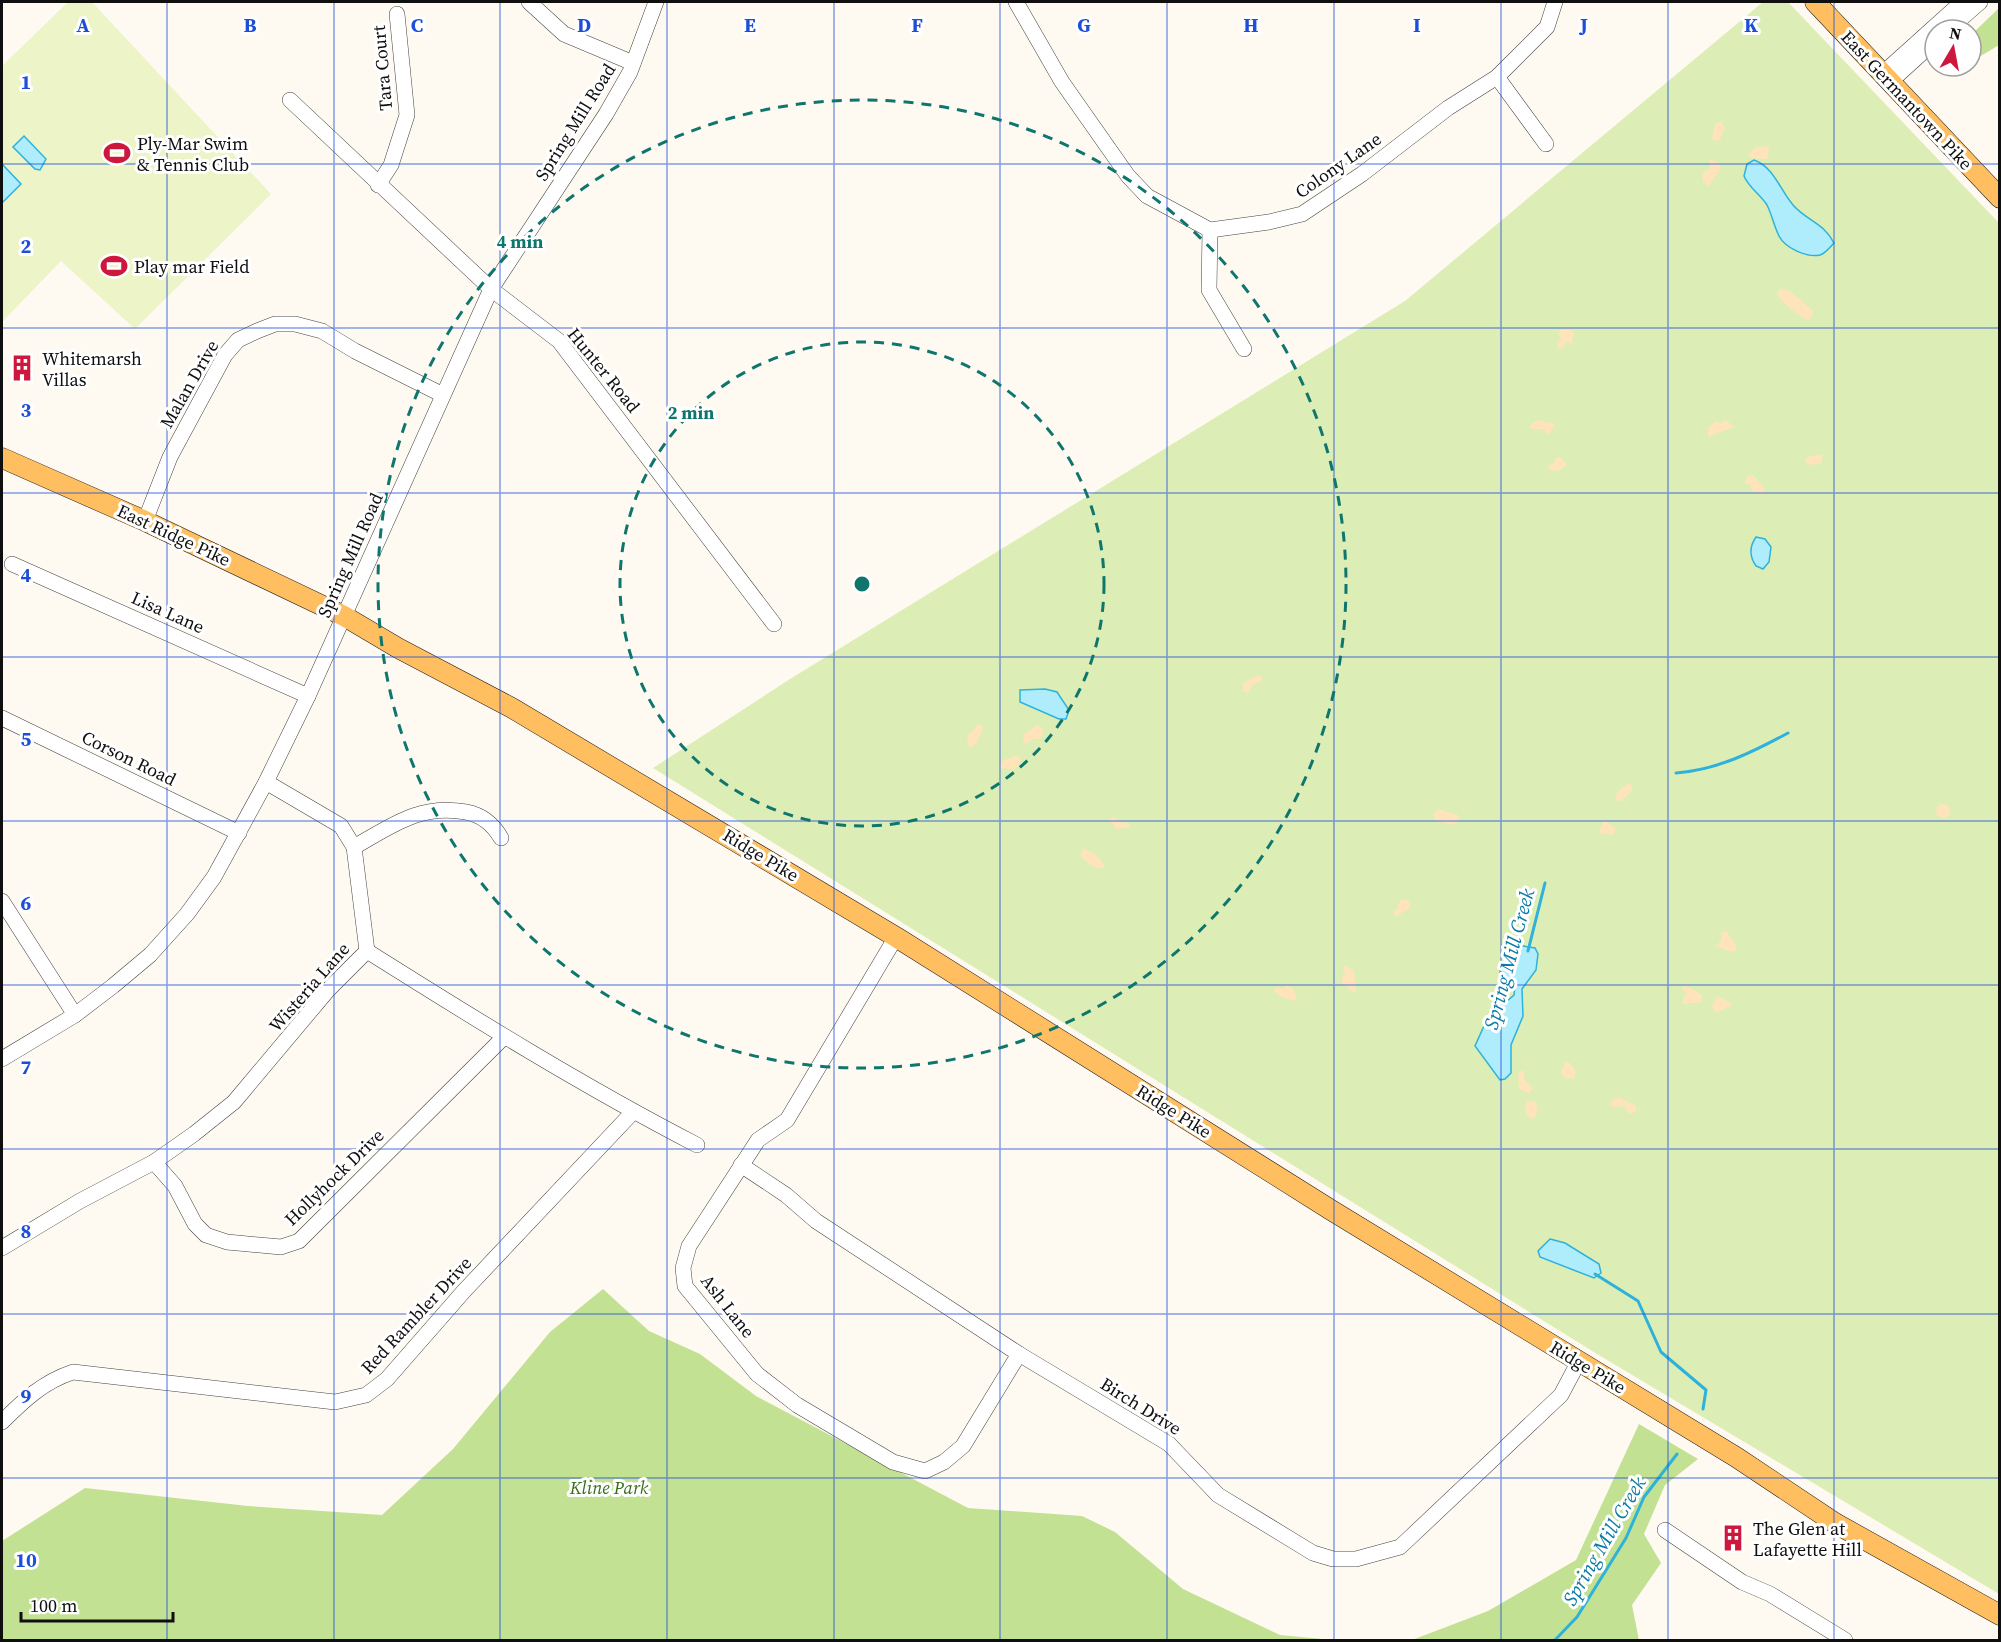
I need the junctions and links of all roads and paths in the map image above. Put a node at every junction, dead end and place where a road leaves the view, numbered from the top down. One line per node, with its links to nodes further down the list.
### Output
1 (529, 2): 11 (street)
2 (656, 2): 11 (street, Spring Mill Road)
3 (1016, 2): 18 (street)
4 (1555, 2): 12 (street, Colony Lane)
5 (1815, 2): 13 (main road, East Germantown Pike)
6 (1962, 2): 13 (street)
7 (1980, 2): 9 (street)
8 (397, 14): 16 (street, Tara Court)
9 (1962, 18)
10 (1923, 50): 13 (street)
11 (633, 63): 19 (street, Spring Mill Road)
12 (1497, 77): 15 (street); 18 (street, Colony Lane)
13 (1886, 78): 17 (main road, East Germantown Pike)
14 (290, 100): 16 (street, Hunter Road)
15 (1546, 144)
16 (378, 185): 19 (street, Hunter Road)
17 (2000, 198)
18 (1210, 230): 20 (street)
19 (491, 289): 21 (street, Spring Mill Road); 26 (street, Hunter Road)
20 (1244, 349)
21 (441, 394): 23 (street, Malan Drive); 25 (street, Spring Mill Road)
22 (2, 459): 23 (main road, East Ridge Pike)
23 (144, 521): 25 (main road, East Ridge Pike)
24 (12, 564): 27 (street, Lisa Lane)
25 (344, 616): 27 (street, Spring Mill Road); 34 (main road, Ridge Pike)
26 (774, 624)
27 (308, 696): 29 (street, Spring Mill Road)
28 (2, 718): 30 (street, Corson Road)
29 (266, 782): 30 (street, Spring Mill Road); 32 (street)
30 (239, 833): 36 (street, Spring Mill Road)
31 (501, 838): 32 (street)
32 (354, 847): 35 (street)
33 (2, 901): 36 (street)
34 (897, 937): 42 (street, Ash Lane); 45 (main road, Ridge Pike)
35 (367, 951): 37 (street, Wisteria Lane); 41 (street, Wisteria Lane)
36 (75, 1015): 38 (street, Spring Mill Road)
37 (504, 1037): 39 (street, Wisteria Lane); 41 (street, Hollyhock Drive)
38 (2, 1059)
39 (633, 1112): 40 (street, Wisteria Lane); 46 (street, Red Rambler Drive)
40 (697, 1144)
41 (154, 1162): 43 (street, Wisteria Lane)
42 (741, 1165): 44 (street, Birch Drive); 44 (street, Ash Lane)
43 (2, 1248)
44 (1019, 1354): 45 (street, Birch Drive)
45 (1579, 1362): 48 (main road, Ridge Pike)
46 (2, 1422)
47 (1665, 1530): 49 (street)
48 (1998, 1616)
49 (1845, 1641)

